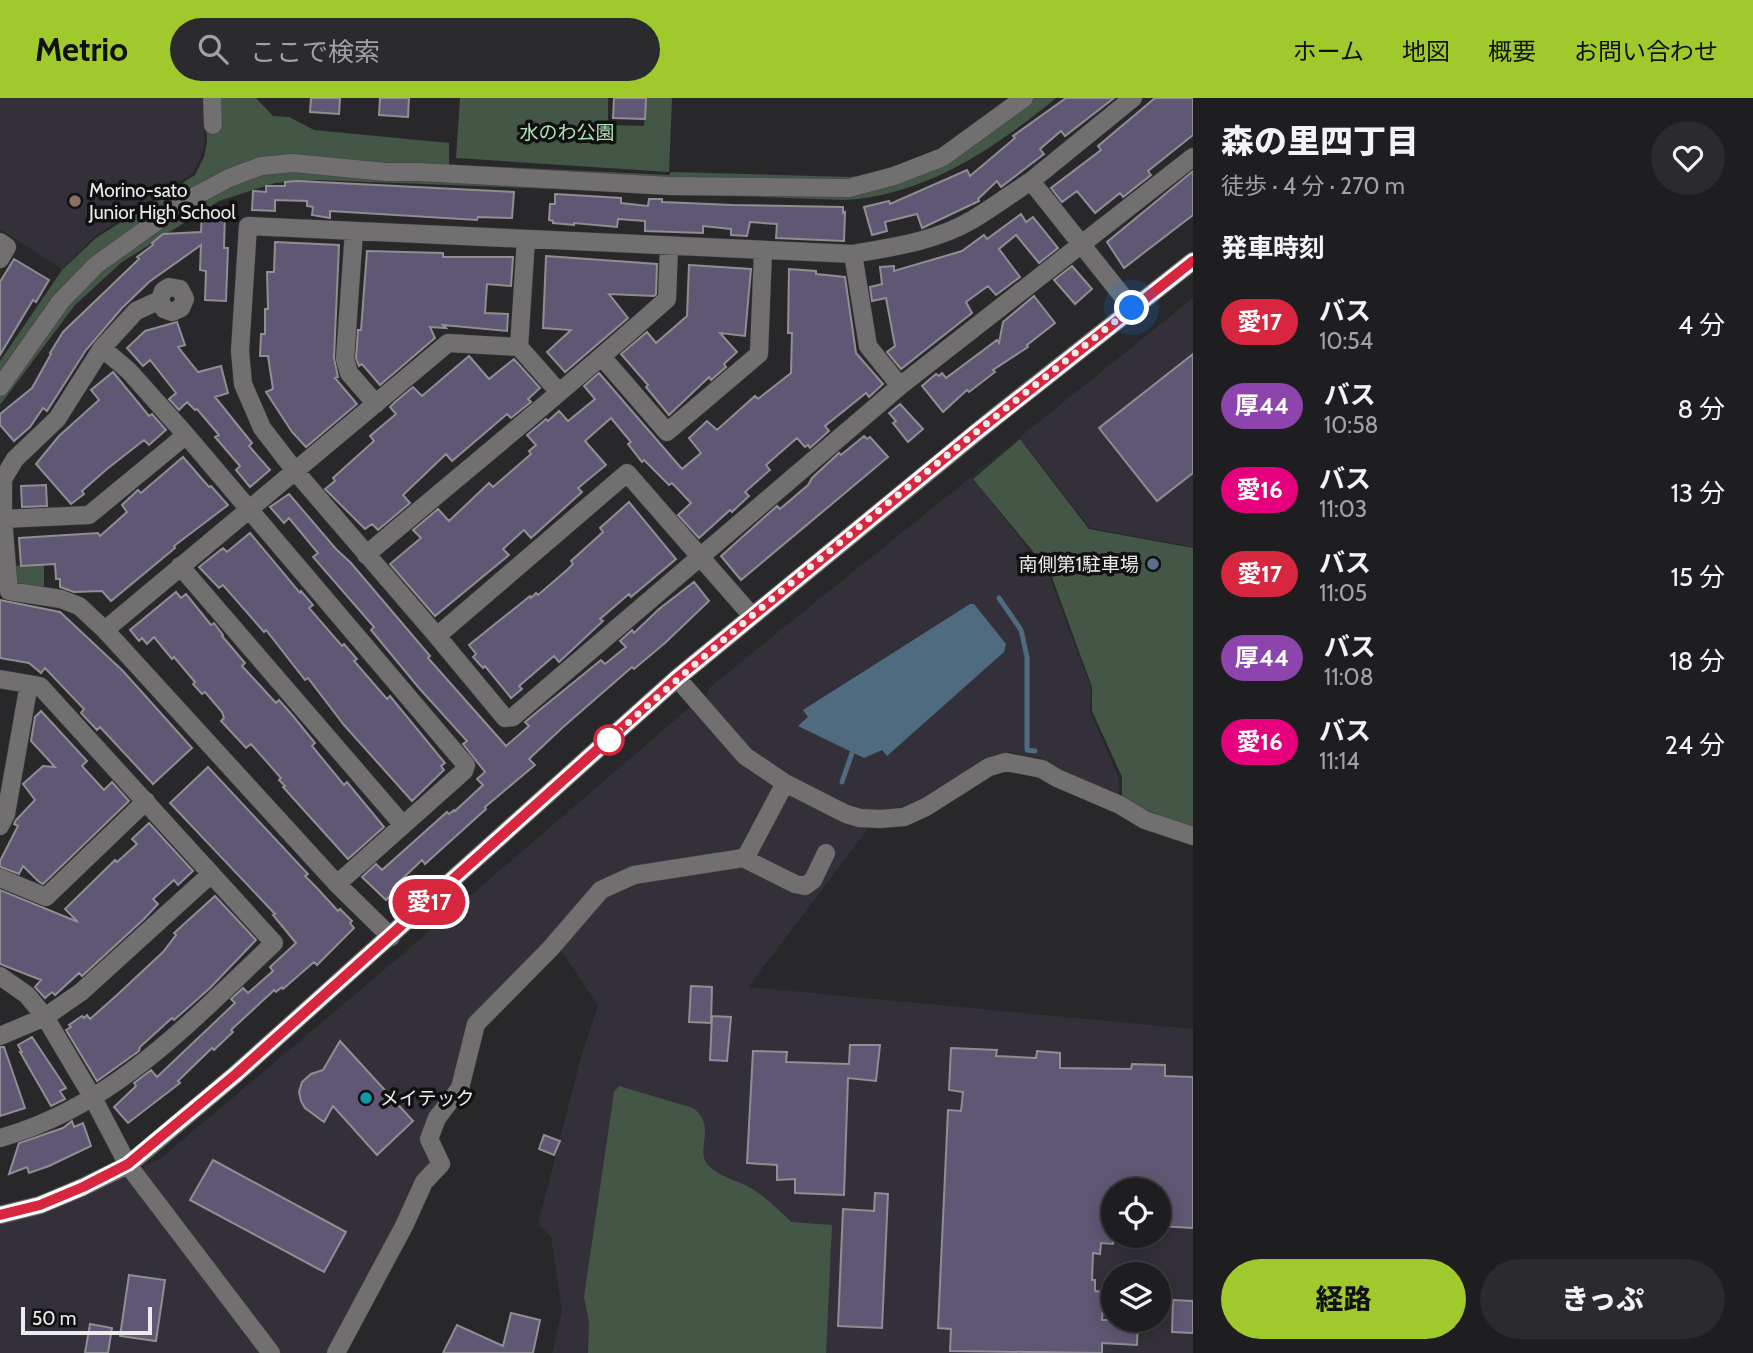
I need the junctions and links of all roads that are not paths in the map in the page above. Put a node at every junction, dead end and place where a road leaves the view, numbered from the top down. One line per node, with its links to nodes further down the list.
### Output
1 (212, 98): 4 (street)
2 (1024, 98): 22 (street)
3 (1133, 98): 6 (street)
4 (213, 125)
5 (1193, 157): 10 (street)
6 (1031, 181): 10 (street); 13 (street)
7 (354, 231): 8 (street); 24 (street); 26 (street)
8 (526, 239): 11 (street); 18 (street)
9 (0, 242): 14 (street)
10 (1081, 244): 17 (street); 21 (street)
11 (668, 247): 12 (street); 20 (street)
12 (763, 251): 13 (street); 20 (street)
13 (853, 254): 21 (street)
14 (0, 259)
15 (1193, 261): 17 (street)
16 (160, 300): 19 (street)
17 (1132, 308): 32 (street)
18 (519, 347): 23 (street); 24 (street)
19 (102, 348): 25 (street); 28 (street)
20 (602, 357): 23 (street)
21 (900, 386): 30 (street)
22 (0, 387)
23 (558, 391): 29 (street)
24 (376, 404): 26 (street)
25 (186, 435): 27 (street); 28 (street)
26 (296, 472): 27 (street); 29 (street)
27 (248, 511): 31 (street); 40 (street)
28 (3, 519): 33 (street)
29 (366, 555): 34 (street)
30 (699, 556): 32 (street); 34 (street); 34 (street)
31 (180, 566): 33 (street); 40 (street)
32 (752, 616): 35 (street)
33 (105, 630): 47 (street)
34 (437, 636)
35 (677, 678): 38 (street); 48 (street)
36 (0, 679): 37 (street)
37 (29, 684): 39 (street); 41 (street)
38 (785, 783): 42 (street); 44 (street)
39 (146, 800): 45 (street); 46 (street)
40 (403, 825): 47 (street)
41 (0, 826)
42 (1193, 836)
43 (826, 853): 44 (street)
44 (743, 858): 57 (street)
45 (211, 874): 50 (street); 52 (street)
46 (0, 878)
47 (337, 884): 48 (street)
48 (391, 936): 54 (street)
49 (0, 976): 50 (street)
50 (45, 1017): 51 (street); 52 (street)
51 (0, 1036)
52 (93, 1098): 53 (street); 54 (street)
53 (0, 1138)
54 (128, 1164): 55 (street); 56 (street)
55 (0, 1214)
56 (271, 1353)
57 (336, 1353)

